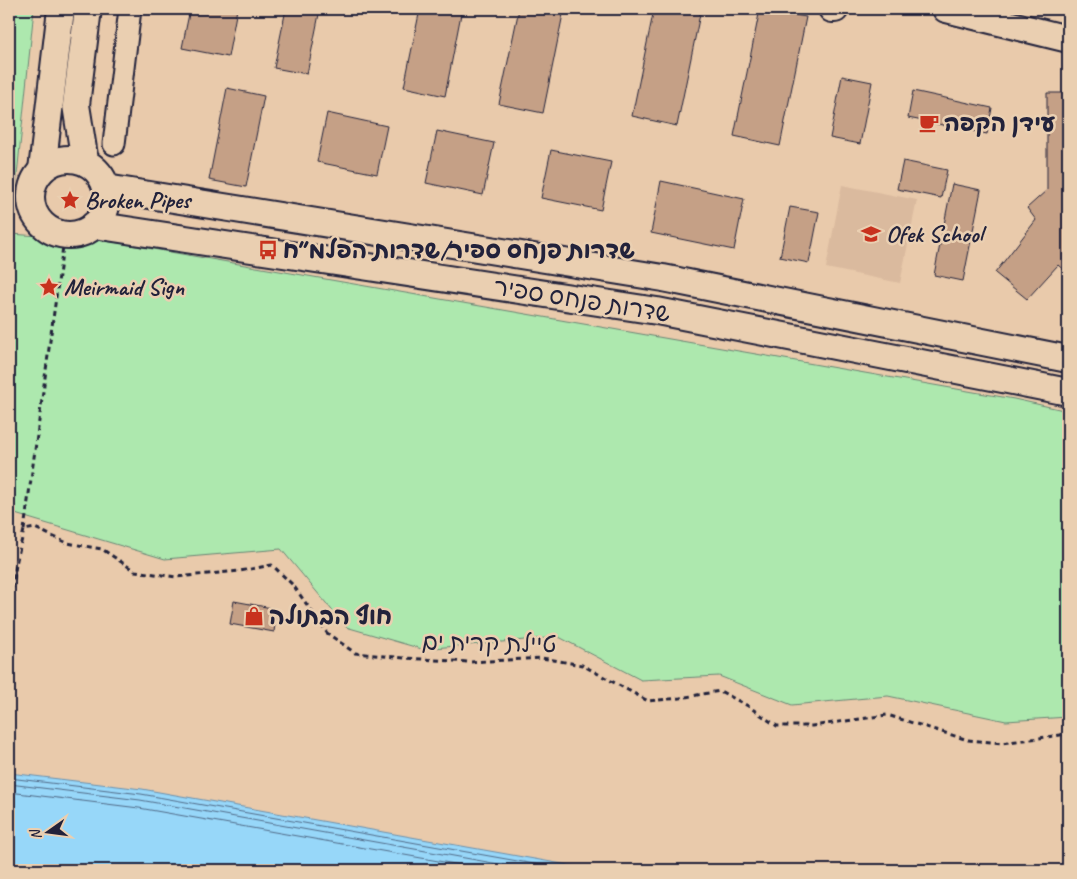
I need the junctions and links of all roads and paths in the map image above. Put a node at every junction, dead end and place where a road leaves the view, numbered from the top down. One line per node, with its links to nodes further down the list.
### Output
1 (61, 9): 8 (street, שדרות פנחס ספיר)
2 (88, 9): 7 (street)
3 (130, 9): 6 (street)
4 (946, 9): 5 (street)
5 (1068, 39)
6 (114, 144)
7 (85, 162): 8 (street); 9 (street)
8 (42, 170): 10 (street, שדרות פנחס ספיר)
9 (106, 188): 10 (street); 11 (street, שדרות פנחס ספיר)
10 (79, 233): 12 (street, שדרות פנחס ספיר); 13 (path)
11 (1068, 359)
12 (1068, 392)
13 (24, 530): 14 (path); 15 (path, טיילת קרית ים)
14 (9, 615)
15 (1068, 734)

